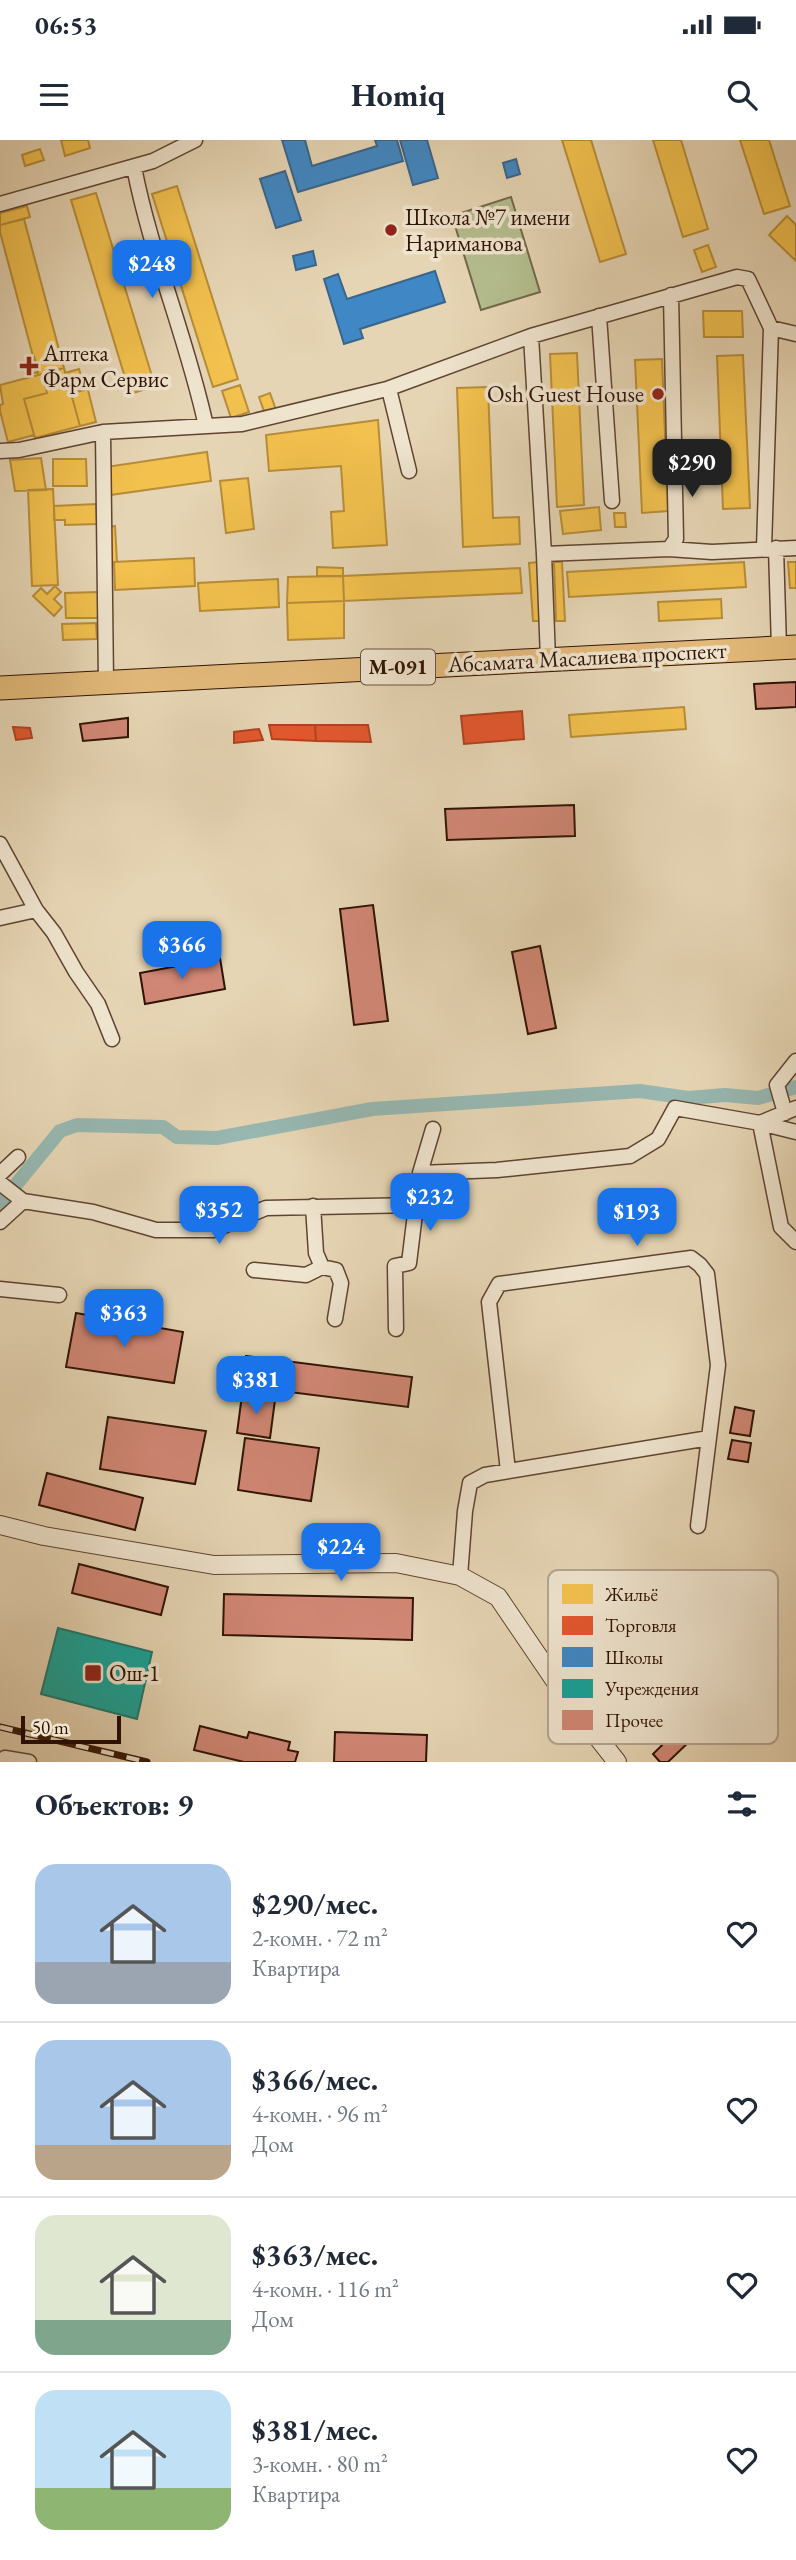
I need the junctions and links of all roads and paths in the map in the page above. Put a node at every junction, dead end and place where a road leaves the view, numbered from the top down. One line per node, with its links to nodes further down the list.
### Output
1 (195, 140): 2 (street)
2 (134, 167): 3 (street); 10 (street)
3 (0, 204)
4 (671, 295): 5 (street); 6 (street); 17 (street)
5 (599, 316): 8 (street); 14 (street)
6 (771, 328): 7 (street); 15 (street)
7 (796, 334)
8 (531, 336): 9 (street); 18 (street)
9 (389, 389): 10 (street); 13 (street)
10 (206, 426): 11 (street)
11 (103, 432): 12 (street); 21 (street)
12 (0, 451)
13 (409, 471)
14 (612, 501)
15 (770, 548): 16 (street); 17 (street); 19 (street)
16 (796, 548)
17 (669, 549): 18 (street)
18 (544, 554): 20 (street)
19 (788, 647): 20 (main road, Абсамата Масалиева проспект / М-091)
20 (548, 659): 21 (main road, Абсамата Масалиева проспект / М-091)
21 (106, 683): 22 (main road, Абсамата Масалиева проспект / М-091)
22 (0, 688)
23 (0, 844): 24 (street)
24 (36, 909): 25 (street); 26 (street)
25 (0, 918)
26 (111, 1039)
27 (796, 1062): 28 (street)
28 (788, 1107): 29 (street)
29 (760, 1123): 31 (street); 33 (street); 39 (street)
30 (433, 1129): 33 (street)
31 (796, 1132)
32 (18, 1157): 34 (street)
33 (420, 1172): 36 (street)
34 (1, 1181): 35 (street)
35 (20, 1198): 37 (street); 38 (street)
36 (416, 1205): 37 (street); 45 (street)
37 (313, 1206): 40 (street)
38 (0, 1222)
39 (796, 1242)
40 (322, 1267): 41 (street); 44 (street)
41 (254, 1270)
42 (0, 1289): 43 (street)
43 (59, 1296)
44 (335, 1319)
45 (396, 1329)
46 (709, 1438): 47 (street); 47 (street); 49 (street)
47 (508, 1471): 50 (street)
48 (0, 1525): 50 (street)
49 (698, 1526)
50 (460, 1576): 51 (street)
51 (548, 1671)
52 (603, 1744): 55 (street)
53 (2, 1762): 54 (street)
54 (29, 1762)
55 (617, 1762)

